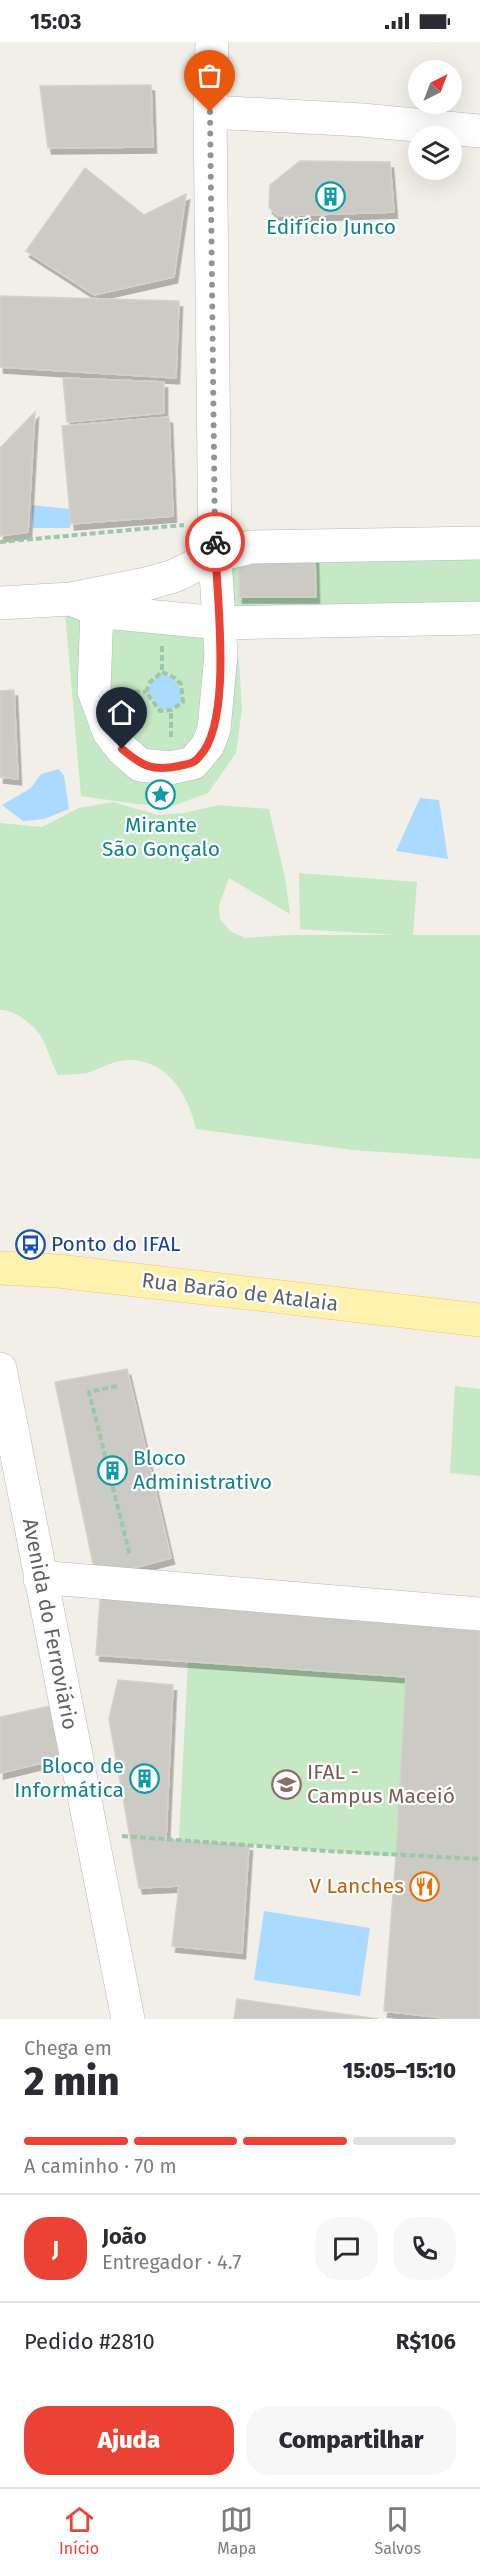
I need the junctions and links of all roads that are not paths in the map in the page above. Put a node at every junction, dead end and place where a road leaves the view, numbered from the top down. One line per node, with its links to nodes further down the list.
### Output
1 (212, 42): 2 (street)
2 (210, 112): 3 (street); 5 (street)
3 (480, 131)
4 (480, 543): 5 (street)
5 (215, 556): 7 (street); 9 (street)
6 (0, 603): 7 (street)
7 (84, 604): 9 (street); 9 (street)
8 (480, 618): 9 (street)
9 (220, 623)
10 (0, 1268): 11 (main road, Rua Barão de Atalaia)
11 (480, 1320)
12 (0, 1370): 13 (street, Avenida do Ferroviário)
13 (40, 1579): 14 (street); 15 (street, Avenida do Ferroviário)
14 (480, 1614)
15 (128, 2019)

